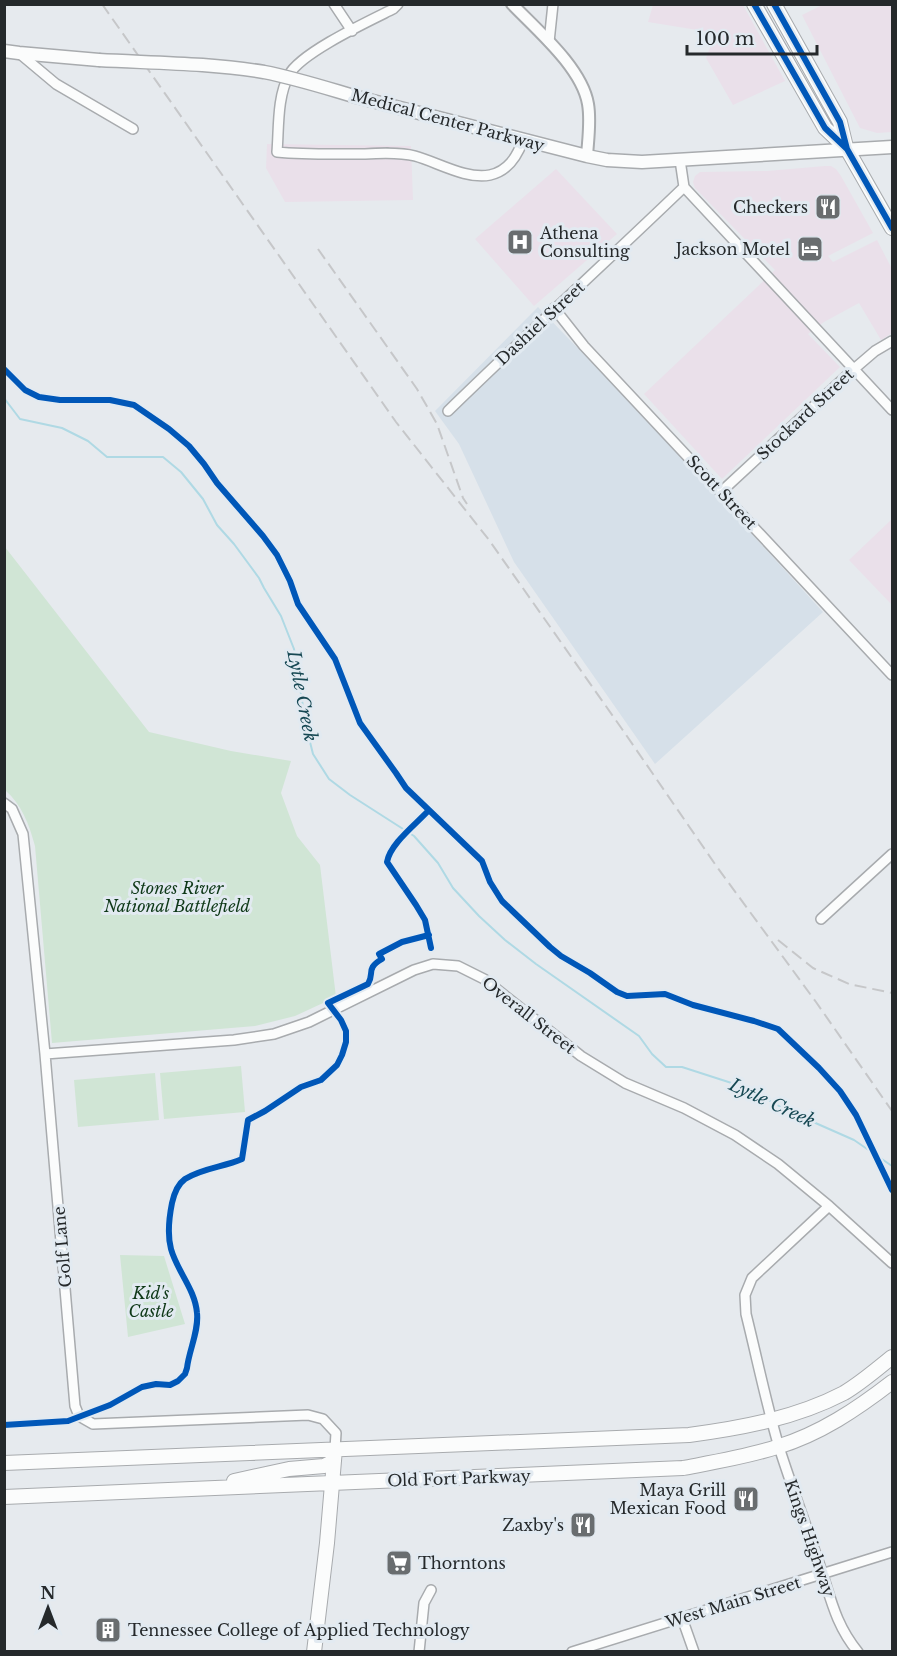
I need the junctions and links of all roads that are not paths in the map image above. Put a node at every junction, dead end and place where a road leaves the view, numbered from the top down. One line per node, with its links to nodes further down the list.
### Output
1 (334, 4): 7 (street)
2 (398, 4): 7 (street)
3 (512, 4): 8 (street)
4 (553, 4): 8 (street)
5 (754, 4): 14 (main road)
6 (774, 4): 14 (main road)
7 (352, 31): 12 (street)
8 (549, 42): 15 (street)
9 (4, 51): 10 (main road, Medical Center Parkway)
10 (19, 53): 11 (street); 12 (main road, Medical Center Parkway, bridge)
11 (133, 129)
12 (523, 140): 15 (main road, Medical Center Parkway)
13 (892, 147): 14 (main road, Medical Center Parkway)
14 (847, 149): 16 (main road, Medical Center Parkway); 18 (main road)
15 (588, 156): 16 (main road, Medical Center Parkway)
16 (680, 160): 17 (street)
17 (684, 187): 19 (street, Dashiel Street); 21 (street)
18 (892, 228)
19 (554, 308): 23 (street, Dashiel Street); 24 (street, Scott Street)
20 (892, 341): 21 (street, Stockard Street)
21 (854, 369): 22 (street); 24 (street, Stockard Street)
22 (892, 410)
23 (448, 411)
24 (722, 491): 25 (street, Scott Street)
25 (892, 675)
26 (4, 803): 29 (street, Golf Lane)
27 (892, 854): 28 (street)
28 (821, 919)
29 (45, 1054): 30 (street, Overall Street); 36 (street, Golf Lane)
30 (829, 1206): 31 (street, Overall Street); 34 (street, Kings Highway)
31 (892, 1263)
32 (892, 1357): 34 (main road, Old Fort Parkway)
33 (892, 1382): 35 (main road, Old Fort Parkway)
34 (772, 1420): 35 (street, Kings Highway); 36 (main road, Old Fort Parkway)
35 (779, 1447): 38 (main road, Old Fort Parkway); 42 (street, Kings Highway)
36 (334, 1455): 37 (main road, Old Fort Parkway); 38 (main road); 39 (main road)
37 (4, 1463)
38 (333, 1484): 39 (main road, Old Fort Parkway); 45 (main road)
39 (202, 1489): 40 (main road, Old Fort Parkway)
40 (4, 1497)
41 (892, 1552): 42 (street, West Main Street)
42 (823, 1574): 44 (street, West Main Street); 49 (street, Kings Highway)
43 (431, 1590): 46 (street)
44 (682, 1618): 47 (street, West Main Street); 48 (street)
45 (314, 1652)
46 (419, 1652)
47 (572, 1652)
48 (694, 1652)
49 (858, 1652)

